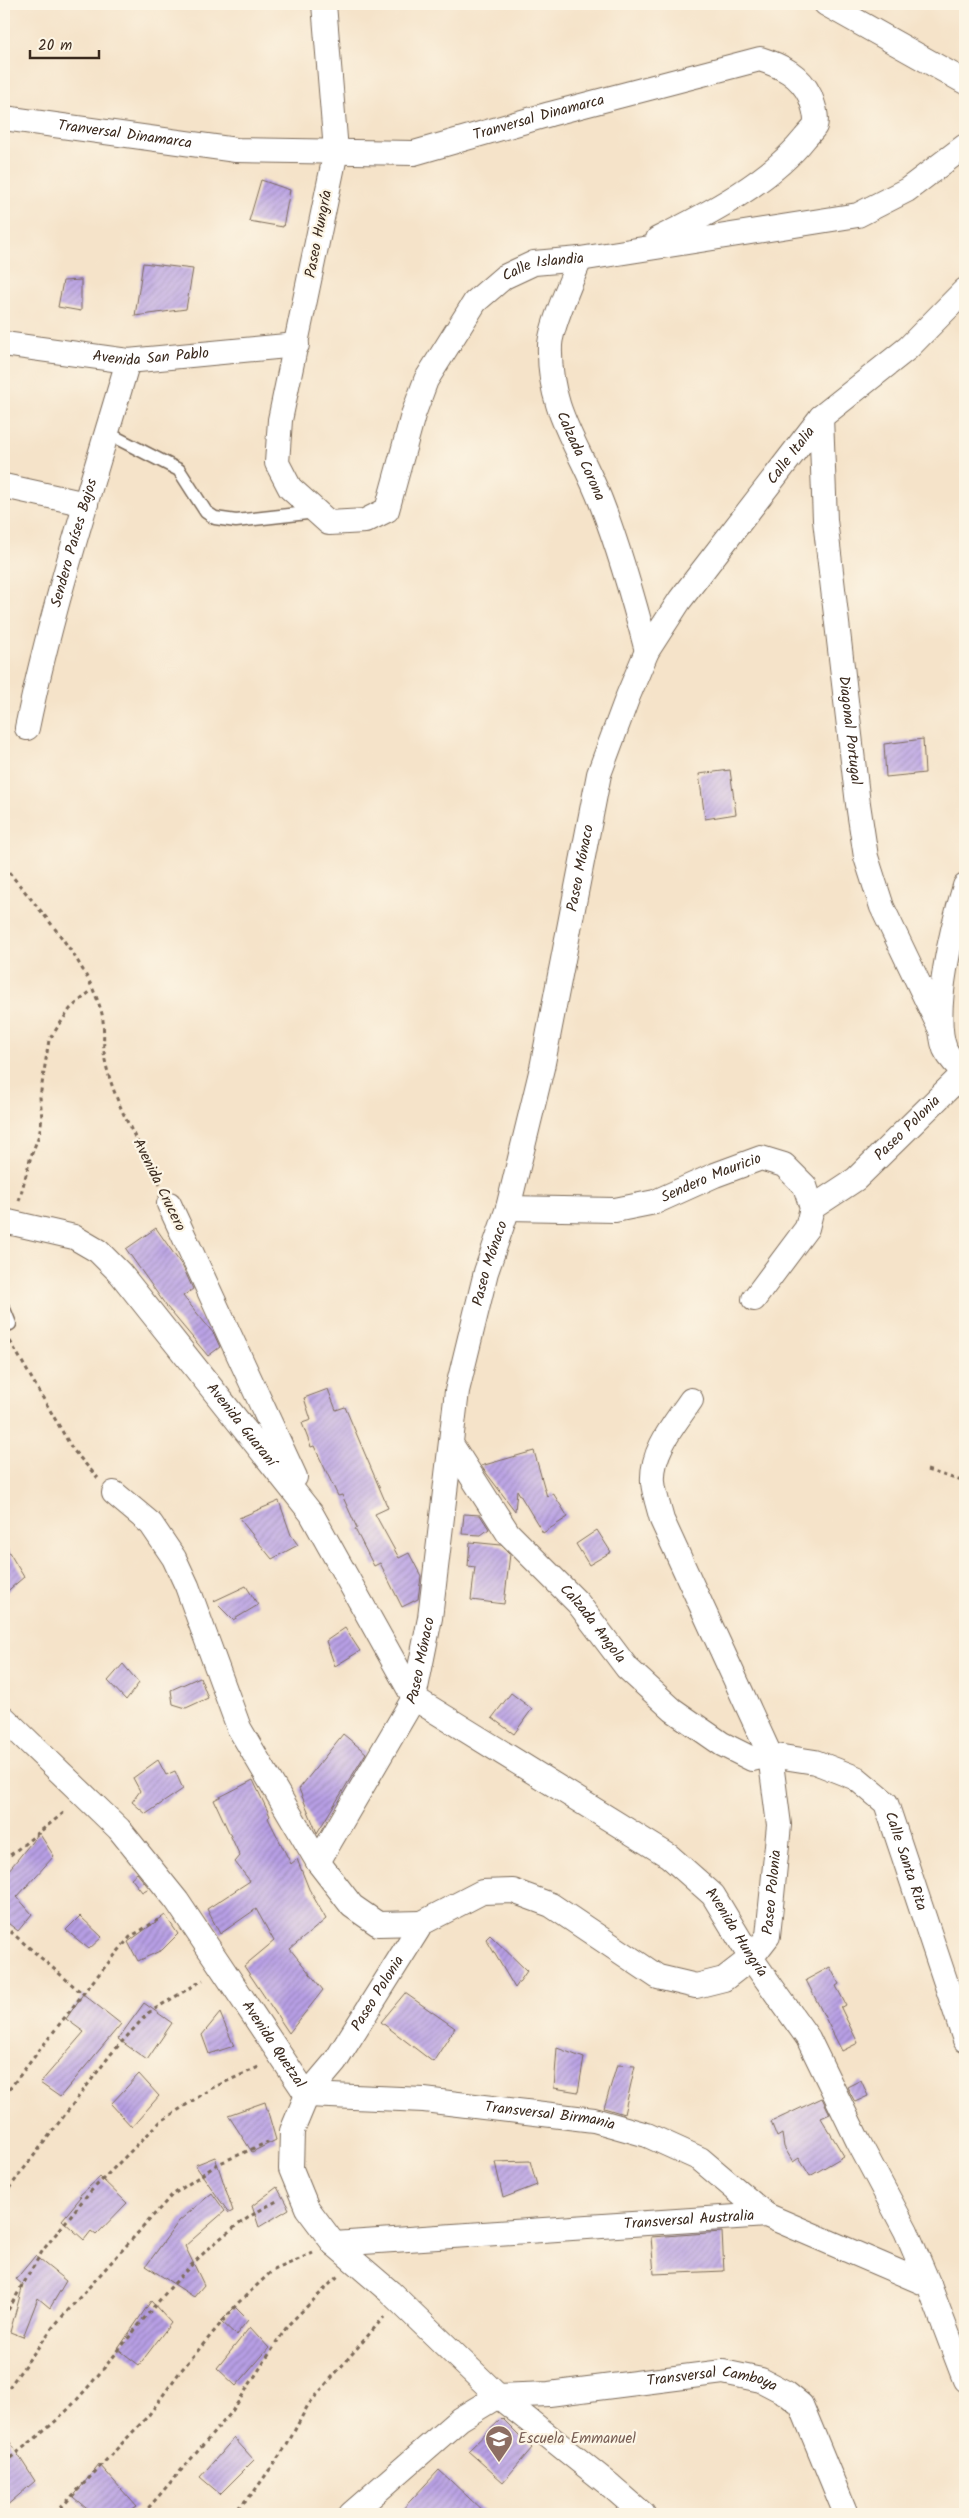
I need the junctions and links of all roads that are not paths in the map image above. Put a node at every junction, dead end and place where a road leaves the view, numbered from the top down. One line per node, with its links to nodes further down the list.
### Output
1 (324, 4): 6 (street, Paseo Hungría)
2 (826, 4): 3 (street)
3 (965, 82)
4 (4, 118): 6 (street, Tranversal Dinamarca)
5 (965, 146): 7 (street, Calle Islandia)
6 (336, 151): 7 (street, Tranversal Dinamarca); 11 (street, Paseo Hungría)
7 (636, 250): 8 (street, Calle Islandia)
8 (580, 259): 18 (street, Calle Islandia); 19 (street, Calzada Corona)
9 (965, 290): 13 (street, Calle Italia)
10 (4, 344): 12 (street, Avenida San Pablo)
11 (297, 345): 12 (street, Avenida San Pablo); 15 (street, Paseo Hungría)
12 (128, 361): 14 (street, Sendero Países Bajos)
13 (821, 417): 19 (street, Calle Italia); 22 (street, Diagonal Portugal)
14 (107, 433): 17 (street, Sendero Países Bajos); 18 (lane)
15 (277, 462): 18 (street, Calle Islandia)
16 (4, 486): 17 (street)
17 (86, 504): 20 (street, Sendero Países Bajos)
18 (316, 512)
19 (648, 651): 25 (street, Paseo Mónaco)
20 (27, 728)
21 (965, 886): 22 (street, Paseo Polonia)
22 (940, 1028): 23 (street, Paseo Polonia)
23 (965, 1074): 26 (street, Paseo Polonia)
24 (170, 1204): 34 (street, Avenida Crucero)
25 (508, 1208): 26 (street, Sendero Mauricio); 32 (street, Paseo Mónaco)
26 (812, 1208): 28 (street)
27 (8, 1222): 34 (street, Avenida Guaraní)
28 (754, 1299)
29 (4, 1309): 30 (lane)
30 (10, 1324)
31 (691, 1400): 37 (street, Paseo Polonia)
32 (451, 1444): 35 (street, Paseo Mónaco); 37 (street, Calzada Angola)
33 (114, 1493): 38 (street)
34 (311, 1513): 35 (street, Avenida Guaraní)
35 (414, 1698): 38 (street, Paseo Mónaco); 40 (street, Avenida Hungría)
36 (4, 1718): 42 (street, Avenida Quetzal)
37 (770, 1755): 40 (street, Paseo Polonia); 41 (street, Calle Santa Rita)
38 (318, 1862): 39 (street)
39 (422, 1924): 40 (street, Paseo Polonia); 42 (street, Paseo Polonia)
40 (751, 1958): 45 (street, Avenida Hungría)
41 (965, 2040)
42 (307, 2095): 43 (street, Transversal Birmania); 44 (street, Avenida Quetzal)
43 (766, 2215): 44 (street, Transversal Australia); 45 (street, Transversal Australia)
44 (334, 2244): 47 (street, Avenida Quetzal)
45 (929, 2285): 46 (street)
46 (965, 2380)
47 (498, 2396): 48 (street); 49 (street, Avenida Quetzal); 50 (street, Transversal Camboya)
48 (351, 2514)
49 (643, 2514)
50 (846, 2514)

